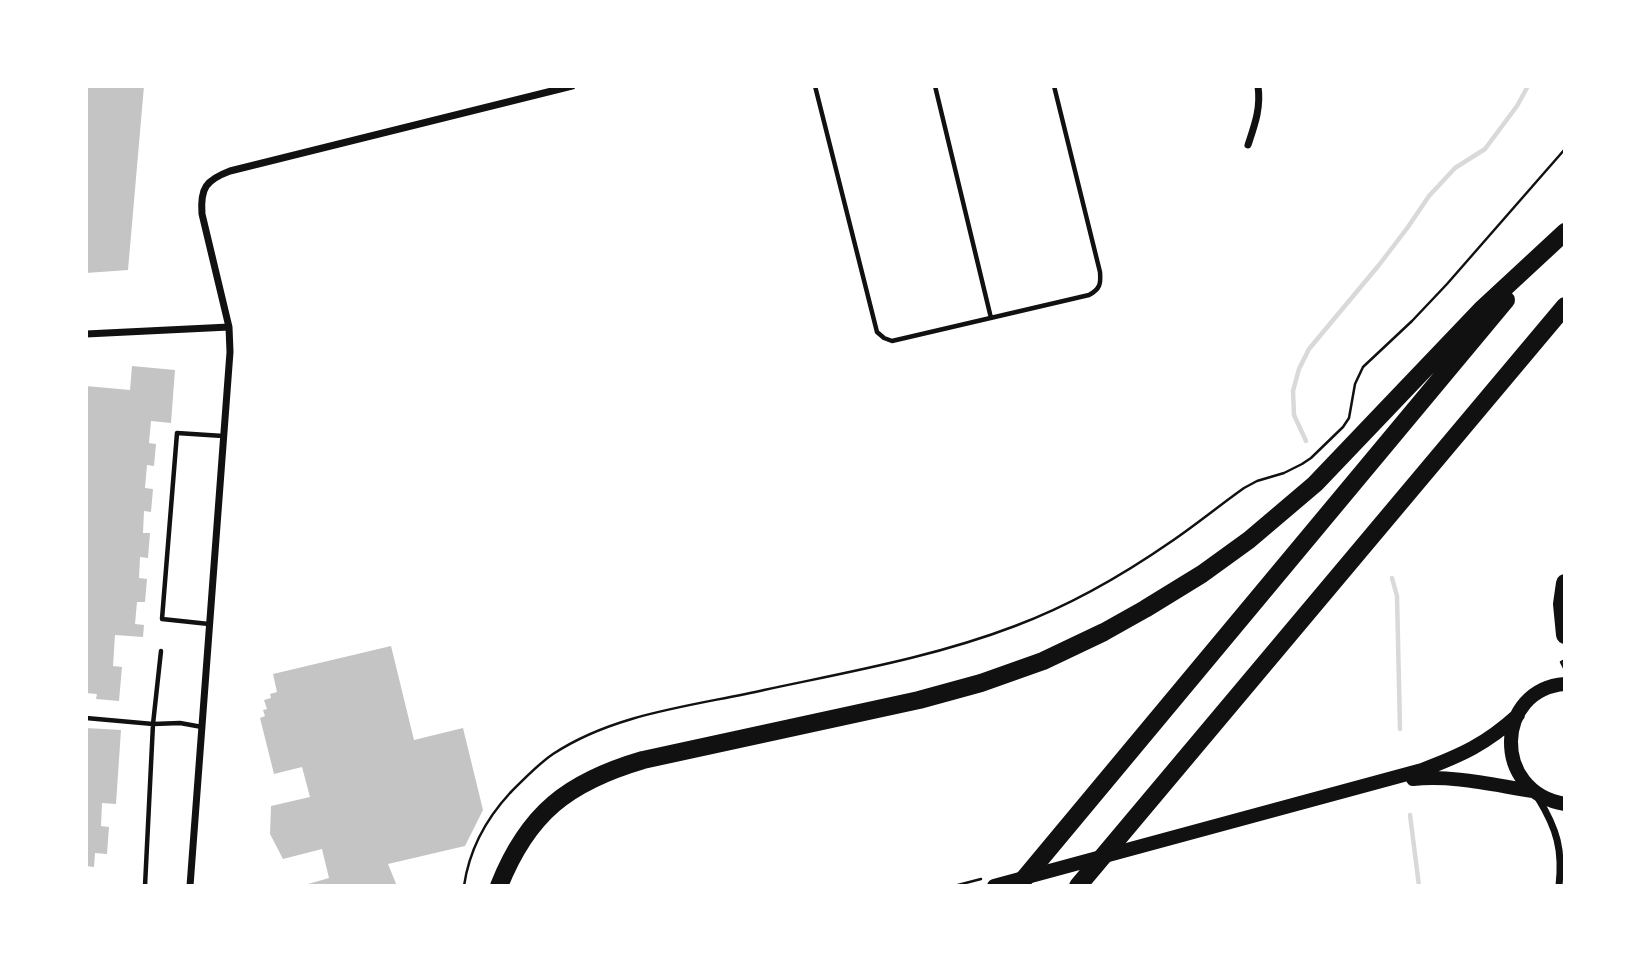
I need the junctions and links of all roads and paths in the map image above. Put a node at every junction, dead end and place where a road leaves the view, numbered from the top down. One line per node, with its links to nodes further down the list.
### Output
1 (572, 86): 11 (street)
2 (815, 86): 10 (lane)
3 (935, 86): 10 (lane)
4 (1054, 86): 10 (lane)
5 (1258, 86): 6 (street)
6 (1248, 145)
7 (1565, 149): 31 (path)
8 (1565, 232): 32 (highway); 34 (highway)
9 (1565, 306): 35 (highway)
10 (991, 318)
11 (229, 327): 12 (street); 13 (street)
12 (86, 334)
13 (223, 436): 15 (street); 15 (lane)
14 (1565, 583): 16 (highway)
15 (209, 624): 24 (street)
16 (1565, 635)
17 (161, 651): 23 (lane)
18 (1565, 660): 19 (path)
19 (1565, 670)
20 (1565, 684): 21 (main road)
21 (1518, 715): 25 (main road); 26 (main road)
22 (86, 718): 23 (lane)
23 (153, 724): 24 (lane); 29 (lane)
24 (202, 727): 30 (street)
25 (1382, 781): 26 (main road); 28 (main road)
26 (1534, 793): 27 (main road); 36 (street)
27 (1565, 804)
28 (991, 882): 33 (path)
29 (145, 886)
30 (190, 886)
31 (464, 886)
32 (499, 886)
33 (954, 886)
34 (1018, 886)
35 (1078, 886)
36 (1559, 886)

